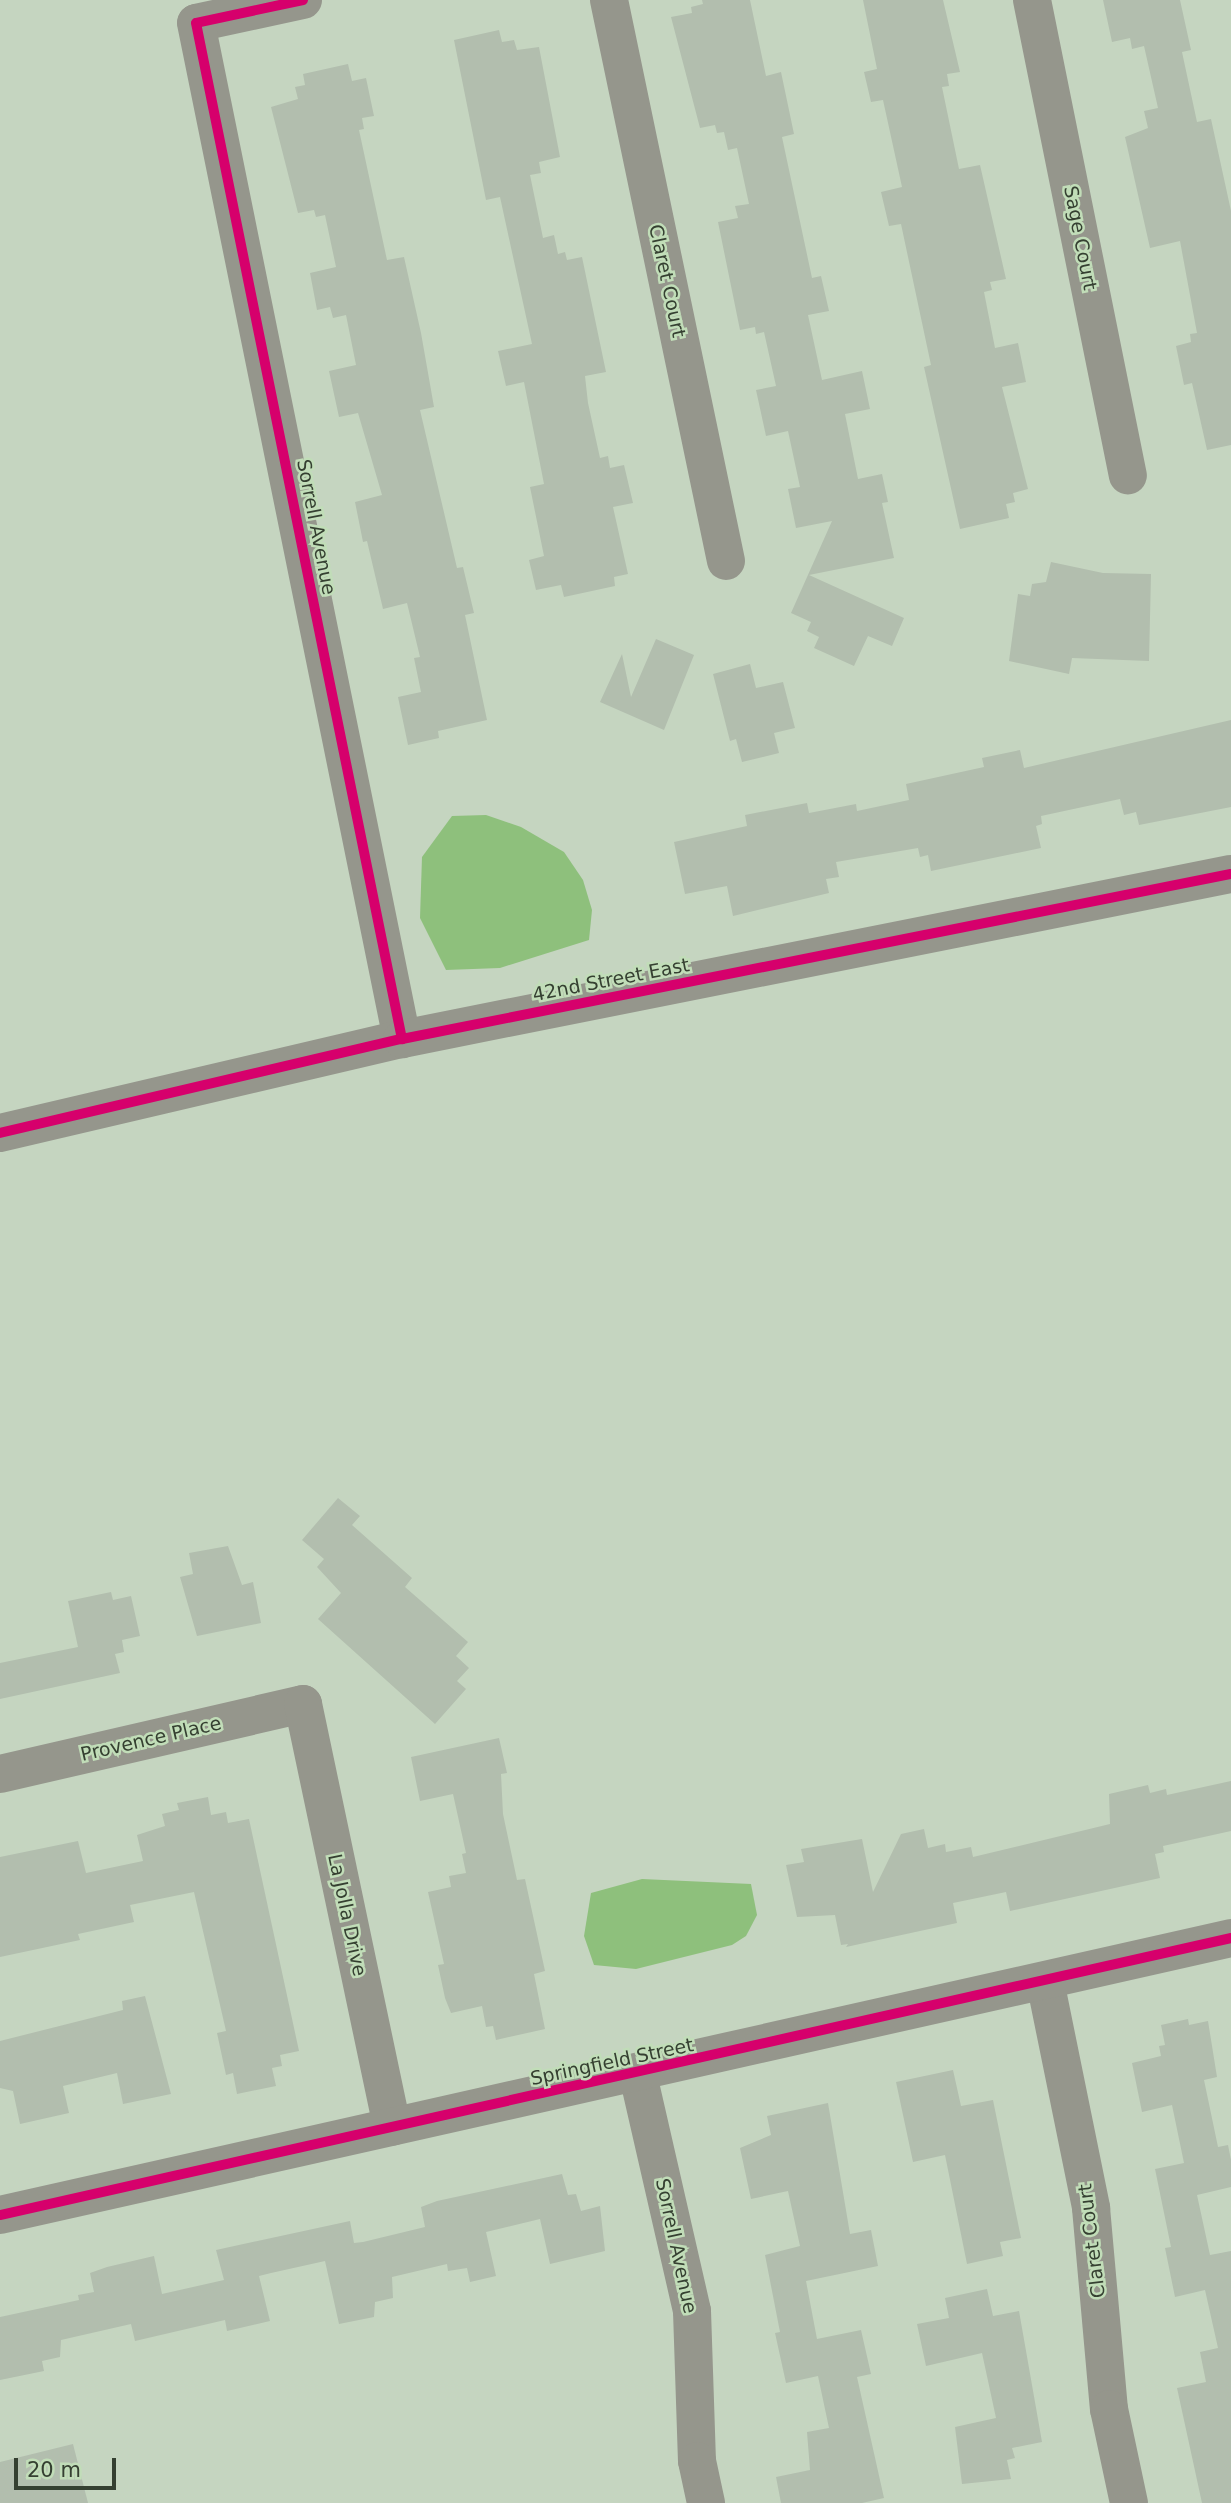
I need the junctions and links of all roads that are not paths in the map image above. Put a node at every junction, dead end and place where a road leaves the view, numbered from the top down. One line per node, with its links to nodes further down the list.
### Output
1 (303, 0): 7 (street, Sorrell Avenue)
2 (609, 0): 5 (street, Claret Court)
3 (1032, 0): 4 (street, Sage Court)
4 (1128, 475)
5 (726, 561)
6 (1231, 874): 7 (street, 42nd Street East)
7 (402, 1039): 8 (street, 42nd Street East)
8 (0, 1133)
9 (303, 1704): 10 (street, Provence Place); 14 (street, La Jolla Drive)
10 (0, 1774)
11 (1231, 1938): 12 (street, Springfield Street)
12 (1045, 1981): 13 (street, Springfield Street); 17 (street, Claret Court)
13 (638, 2075): 14 (street, Springfield Street); 16 (street, Sorrell Avenue)
14 (392, 2127): 15 (street, Springfield Street)
15 (0, 2215)
16 (706, 2503)
17 (1129, 2503)

